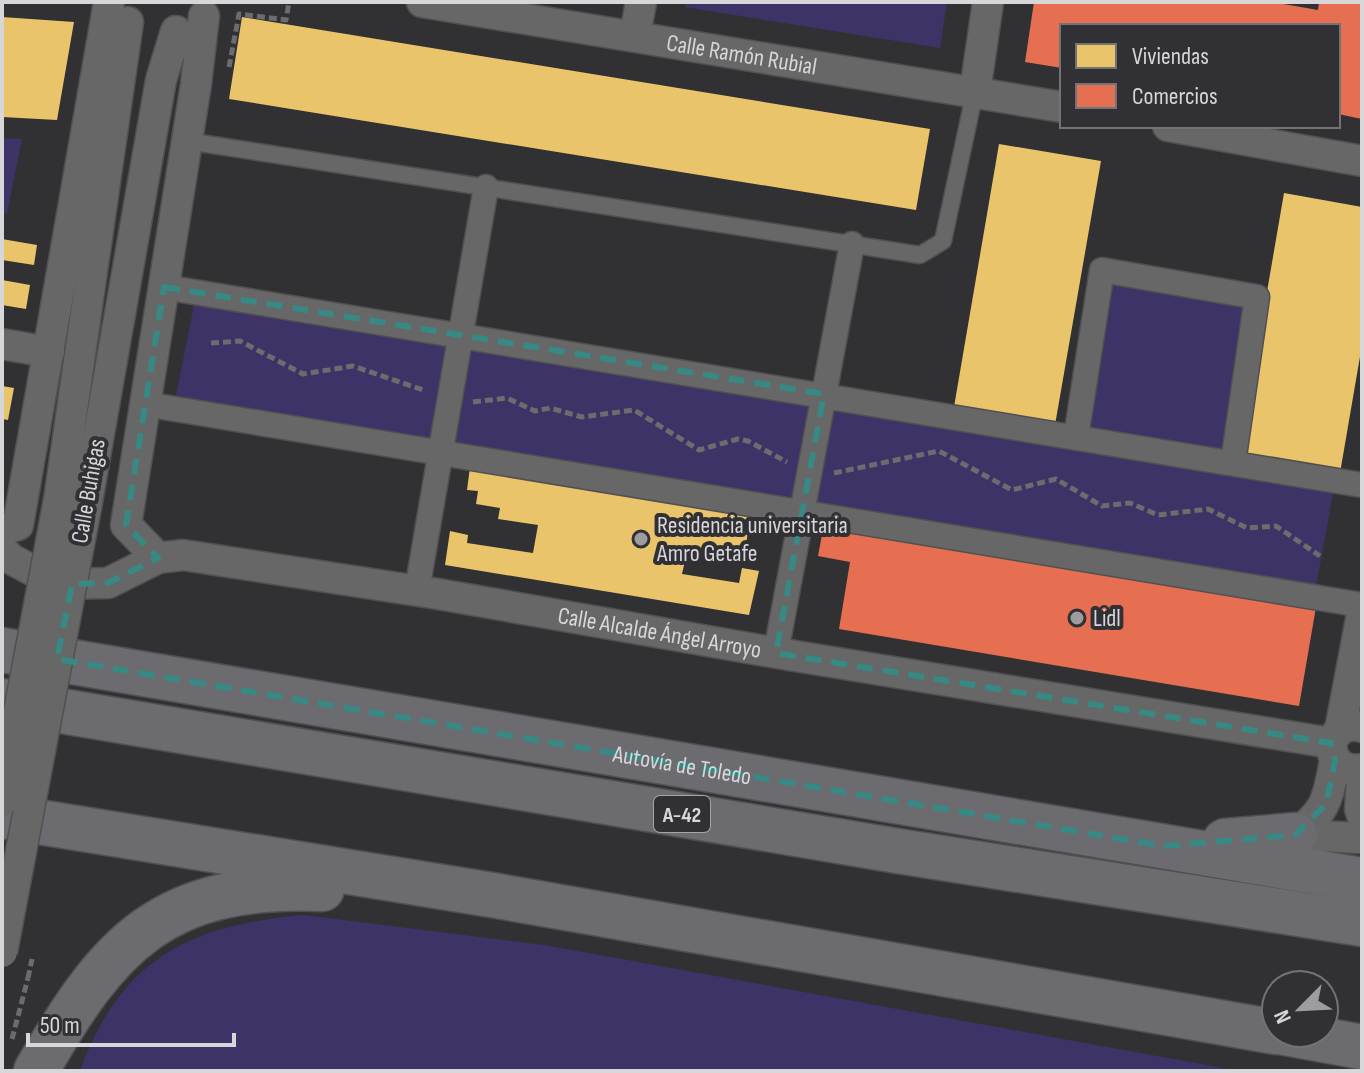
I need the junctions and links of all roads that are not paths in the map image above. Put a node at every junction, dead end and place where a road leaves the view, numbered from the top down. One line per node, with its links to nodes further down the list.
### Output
1 (422, 2): 7 (street, Calle Ramón Rubial)
2 (641, 2): 7 (street)
3 (988, 2): 8 (street)
4 (116, 9): 6 (street); 18 (street); 25 (street, Calle Buhigas)
5 (208, 9): 6 (street); 11 (street)
6 (176, 31): 25 (street, Calle Buhigas)
7 (635, 35): 8 (street, Calle Ramón Rubial)
8 (975, 91): 9 (street, Calle Ramón Rubial); 14 (lane)
9 (1060, 107)
10 (1179, 128): 12 (street)
11 (187, 141): 13 (lane); 15 (street)
12 (1362, 161)
13 (486, 187): 14 (lane); 16 (street)
14 (852, 244): 19 (street)
15 (164, 287): 16 (street); 20 (street)
16 (461, 335): 19 (street); 22 (street)
17 (2, 344): 18 (street)
18 (49, 352): 27 (street)
19 (824, 394): 21 (street); 26 (street)
20 (145, 404): 22 (street); 29 (street)
21 (1076, 437): 23 (street); 23 (street)
22 (440, 453): 26 (street); 30 (street)
23 (1233, 463): 24 (street)
24 (1362, 485)
25 (73, 501): 38 (street, Calle Buhigas, bridge); 47 (street, Calle Buhigas, bridge)
26 (802, 513): 31 (street); 34 (street)
27 (2, 530)
28 (2, 550): 29 (street, Calle Alcalde Ángel Arroyo)
29 (158, 558): 30 (street, Calle Alcalde Ángel Arroyo)
30 (417, 590): 34 (street, Calle Alcalde Ángel Arroyo)
31 (1362, 605)
32 (1362, 614): 36 (street)
33 (2, 650): 43 (highway, Autovía de Toledo / A-42)
34 (776, 652): 36 (street, Calle Alcalde Ángel Arroyo)
35 (2, 701): 46 (highway, Autovía de Toledo / A-42)
36 (1346, 746): 41 (street)
37 (1362, 781): 39 (street)
38 (2, 801)
39 (1362, 815)
40 (2, 816): 45 (highway)
41 (1295, 835): 42 (street); 43 (highway)
42 (1362, 838)
43 (1163, 846): 44 (highway, Autovía de Toledo / A-42)
44 (1362, 880)
45 (492, 895): 48 (highway); 49 (highway)
46 (1362, 924)
47 (2, 952)
48 (71, 1010): 52 (highway); 53 (highway)
49 (1260, 1029)
50 (1340, 1043): 51 (highway)
51 (1362, 1047)
52 (24, 1058)
53 (54, 1071)

